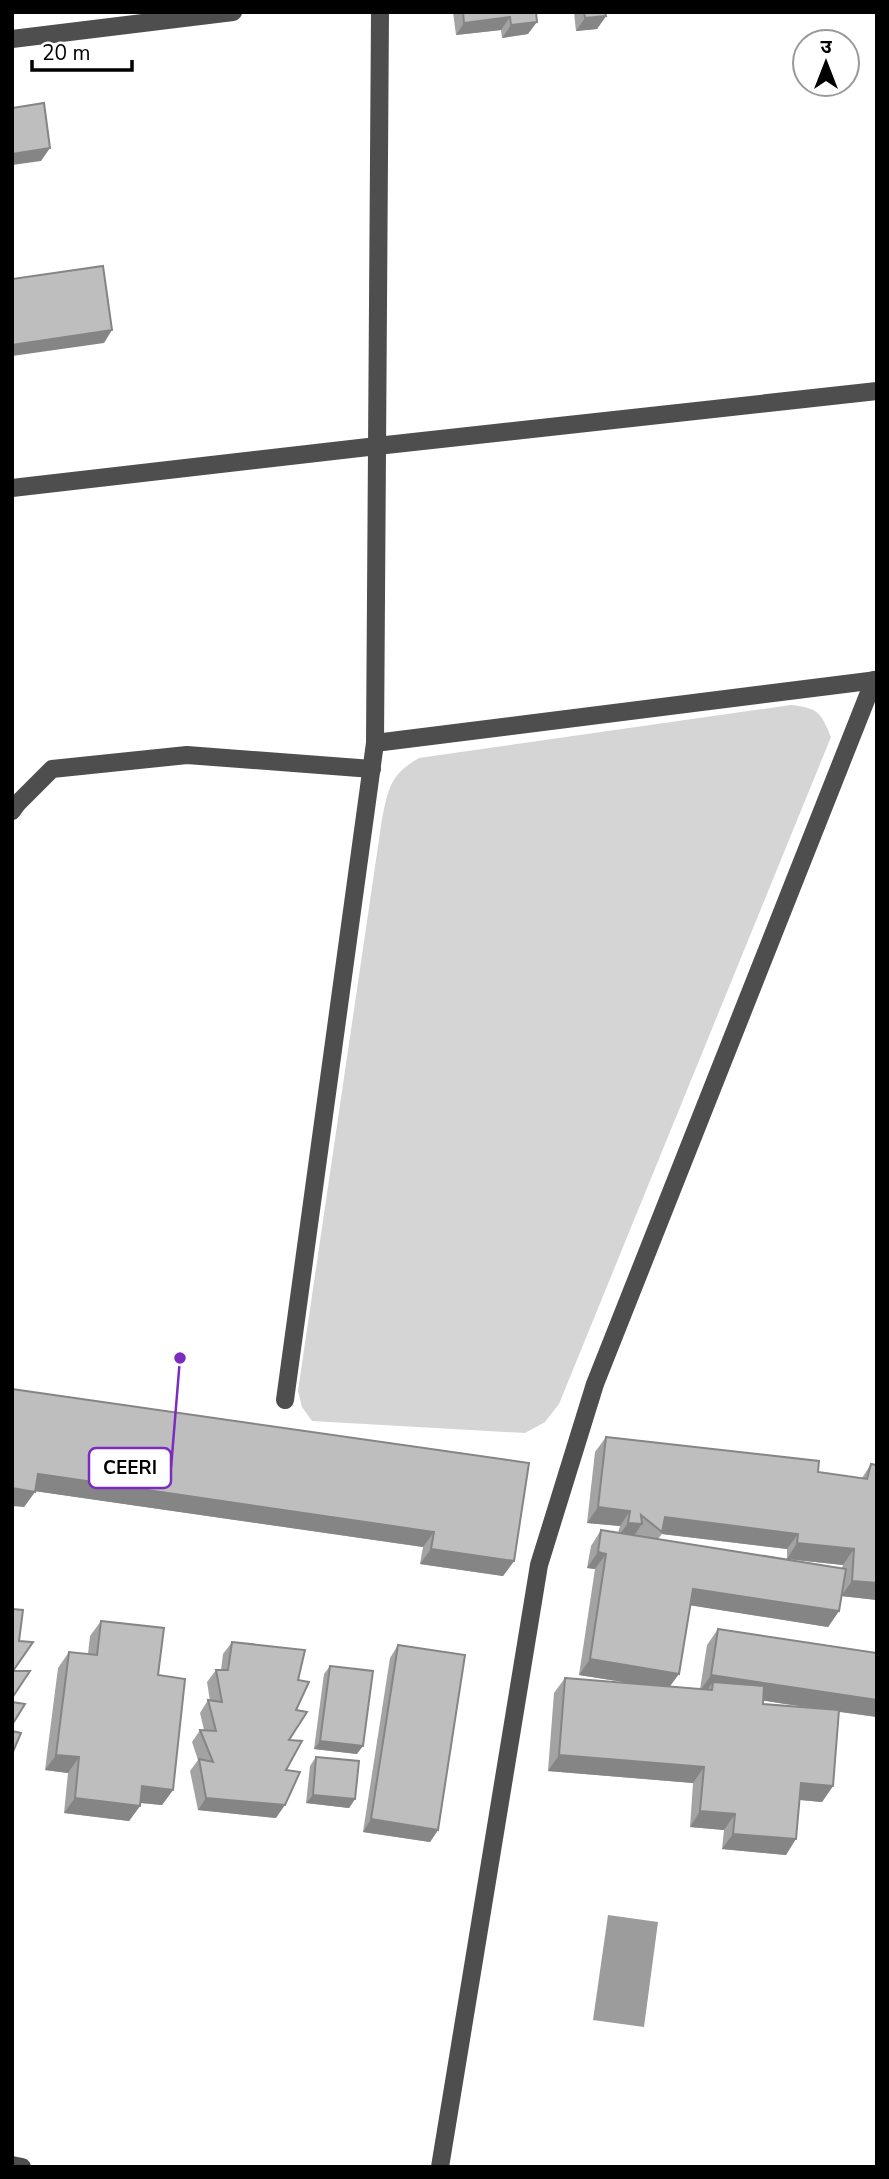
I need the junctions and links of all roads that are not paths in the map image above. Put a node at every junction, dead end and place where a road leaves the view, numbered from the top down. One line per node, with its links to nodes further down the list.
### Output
1 (233, 12): 3 (street)
2 (380, 12): 5 (street)
3 (12, 39)
4 (877, 391): 5 (street)
5 (377, 446): 6 (street); 8 (street)
6 (12, 488)
7 (875, 680): 8 (street); 14 (street)
8 (375, 743): 9 (street)
9 (372, 769): 10 (street); 11 (street)
10 (12, 811)
11 (285, 1400)
12 (12, 2165): 13 (street)
13 (22, 2167)
14 (440, 2167)

